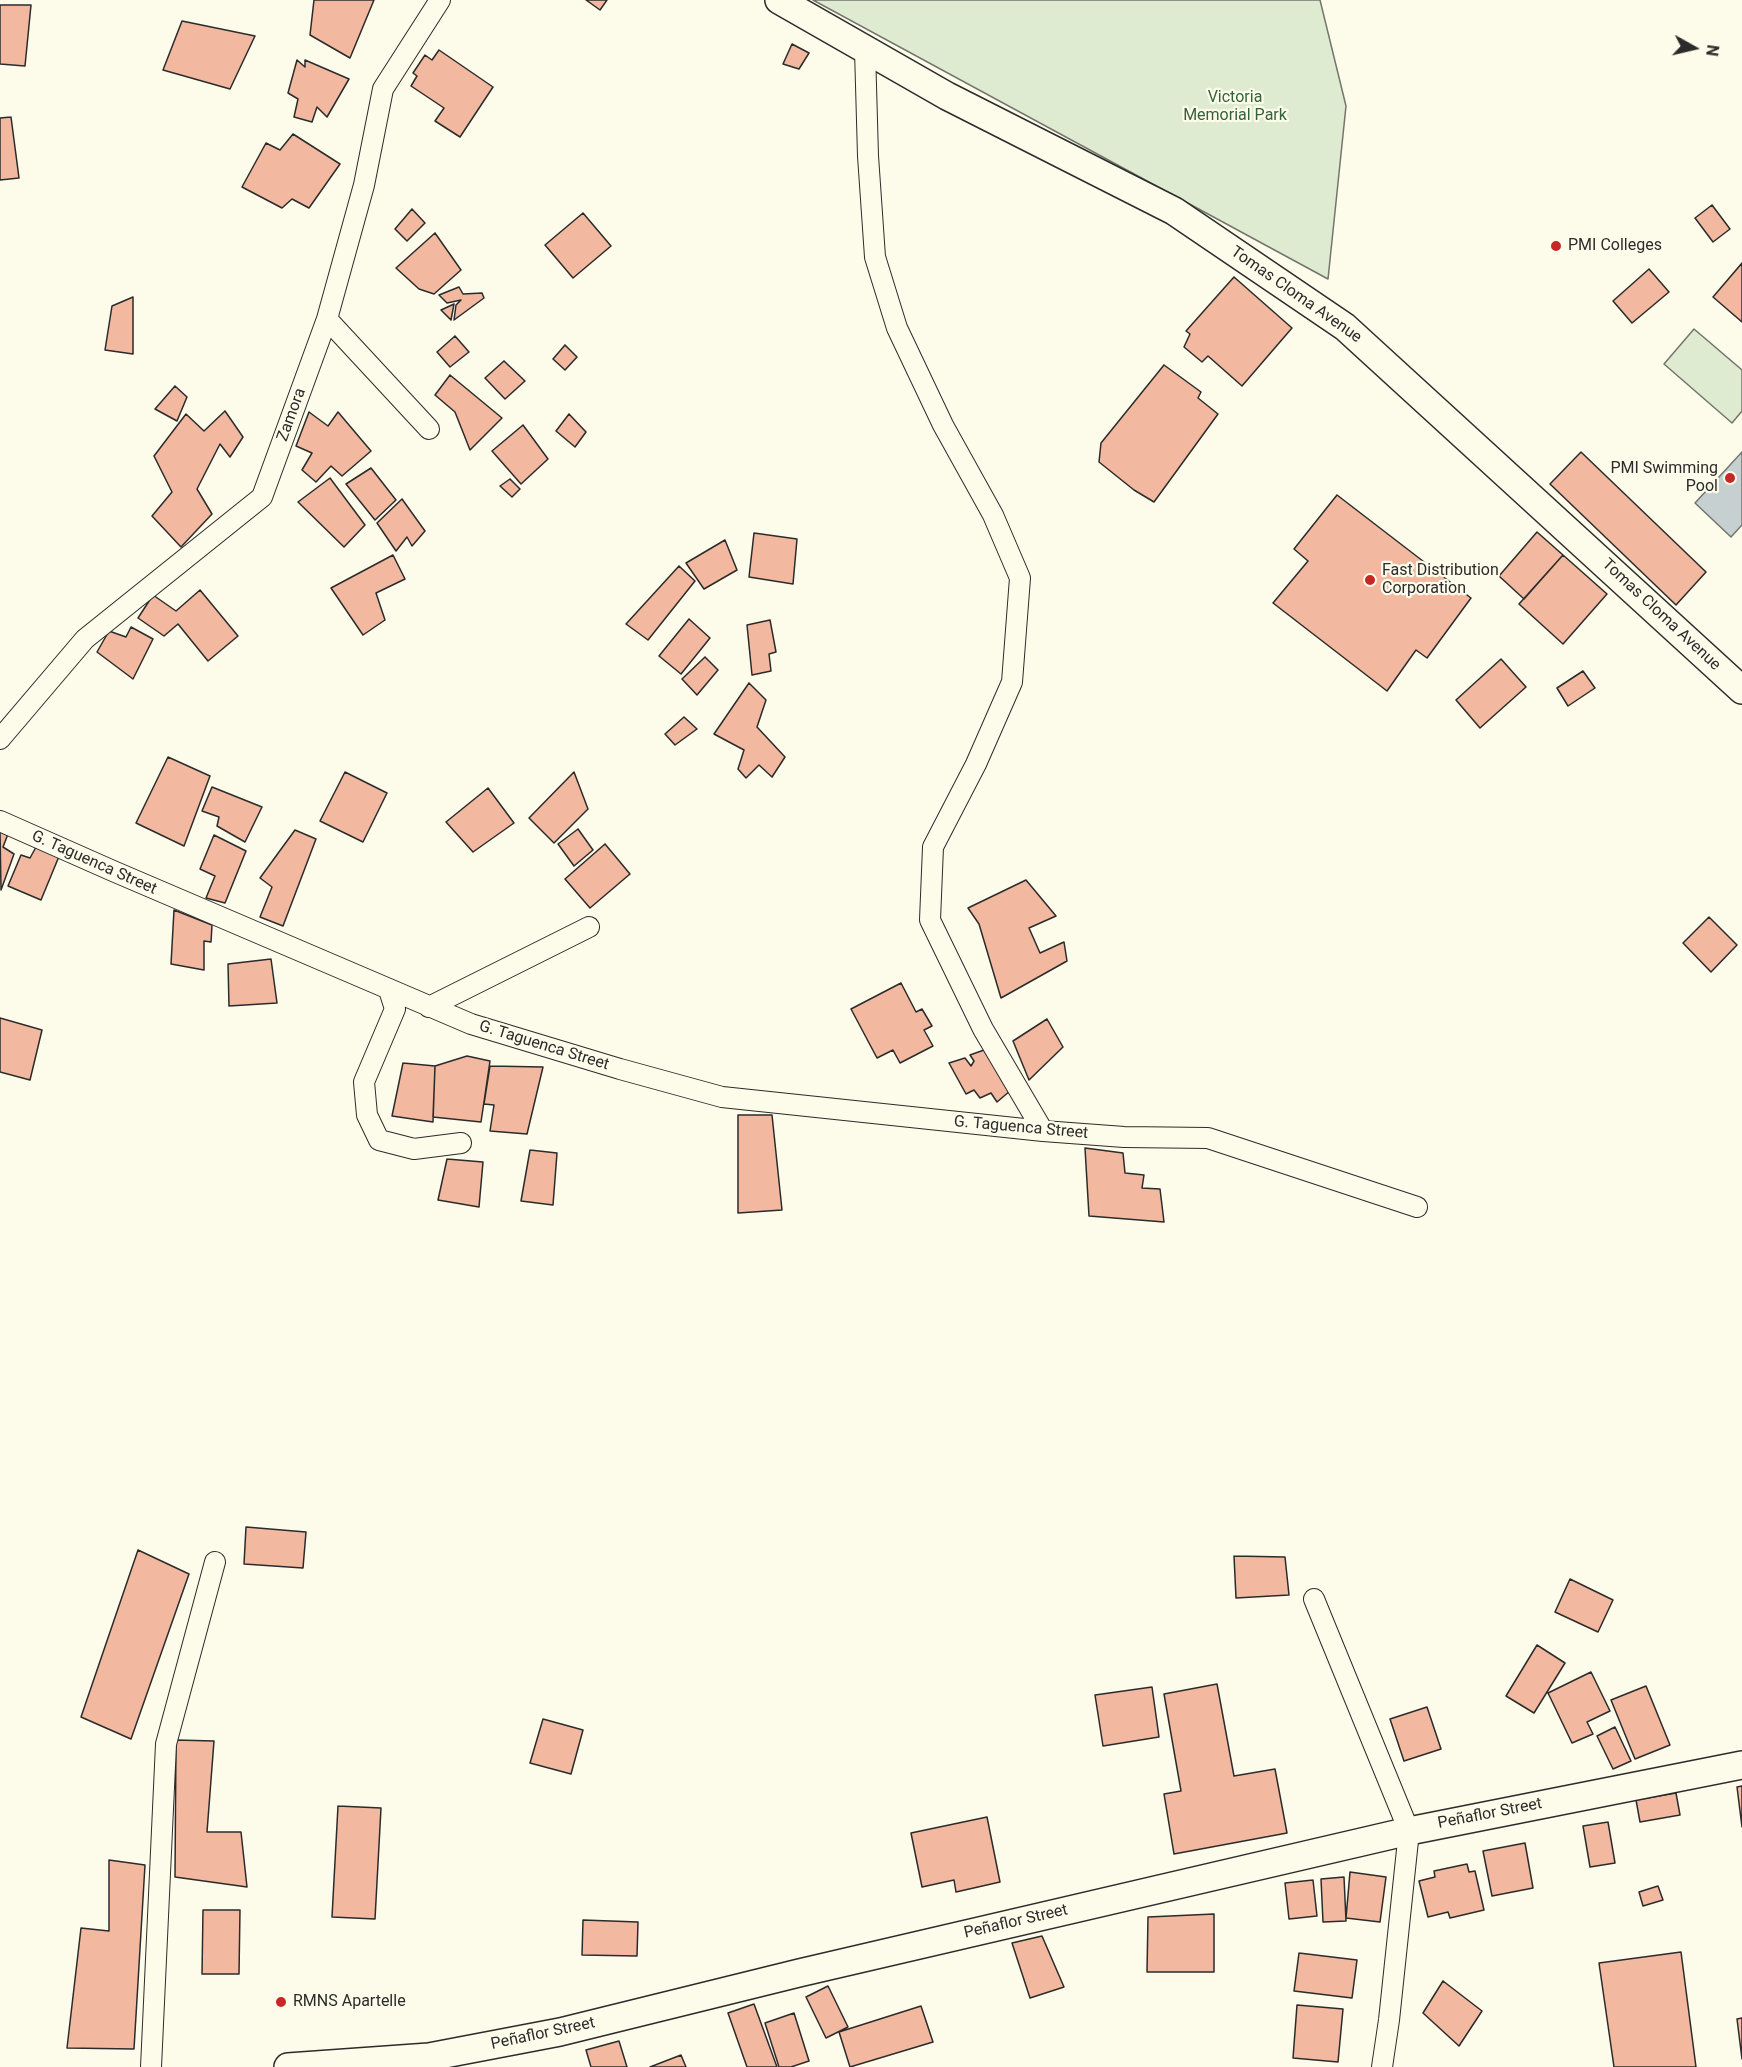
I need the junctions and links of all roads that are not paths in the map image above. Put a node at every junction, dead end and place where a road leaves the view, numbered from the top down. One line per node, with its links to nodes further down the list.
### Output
1 (440, 0): 4 (street, Zamora)
2 (779, 0): 3 (main road, Tomas Cloma Avenue)
3 (864, 50): 6 (main road, Tomas Cloma Avenue); 12 (street)
4 (327, 319): 5 (street); 7 (street, Zamora)
5 (429, 429)
6 (1742, 690)
7 (0, 739)
8 (0, 821): 10 (street, G. Taguenca Street)
9 (589, 927): 11 (street)
10 (389, 990): 11 (street, G. Taguenca Street); 13 (street)
11 (429, 1007): 12 (street, G. Taguenca Street)
12 (1043, 1131): 14 (street, G. Taguenca Street)
13 (461, 1143)
14 (1417, 1207)
15 (215, 1562): 19 (street)
16 (1314, 1599): 18 (street)
17 (1742, 1765): 18 (main road, Peñaflor Street)
18 (1409, 1831): 20 (main road, Peñaflor Street); 21 (street)
19 (151, 2067)
20 (288, 2067)
21 (1382, 2067)

